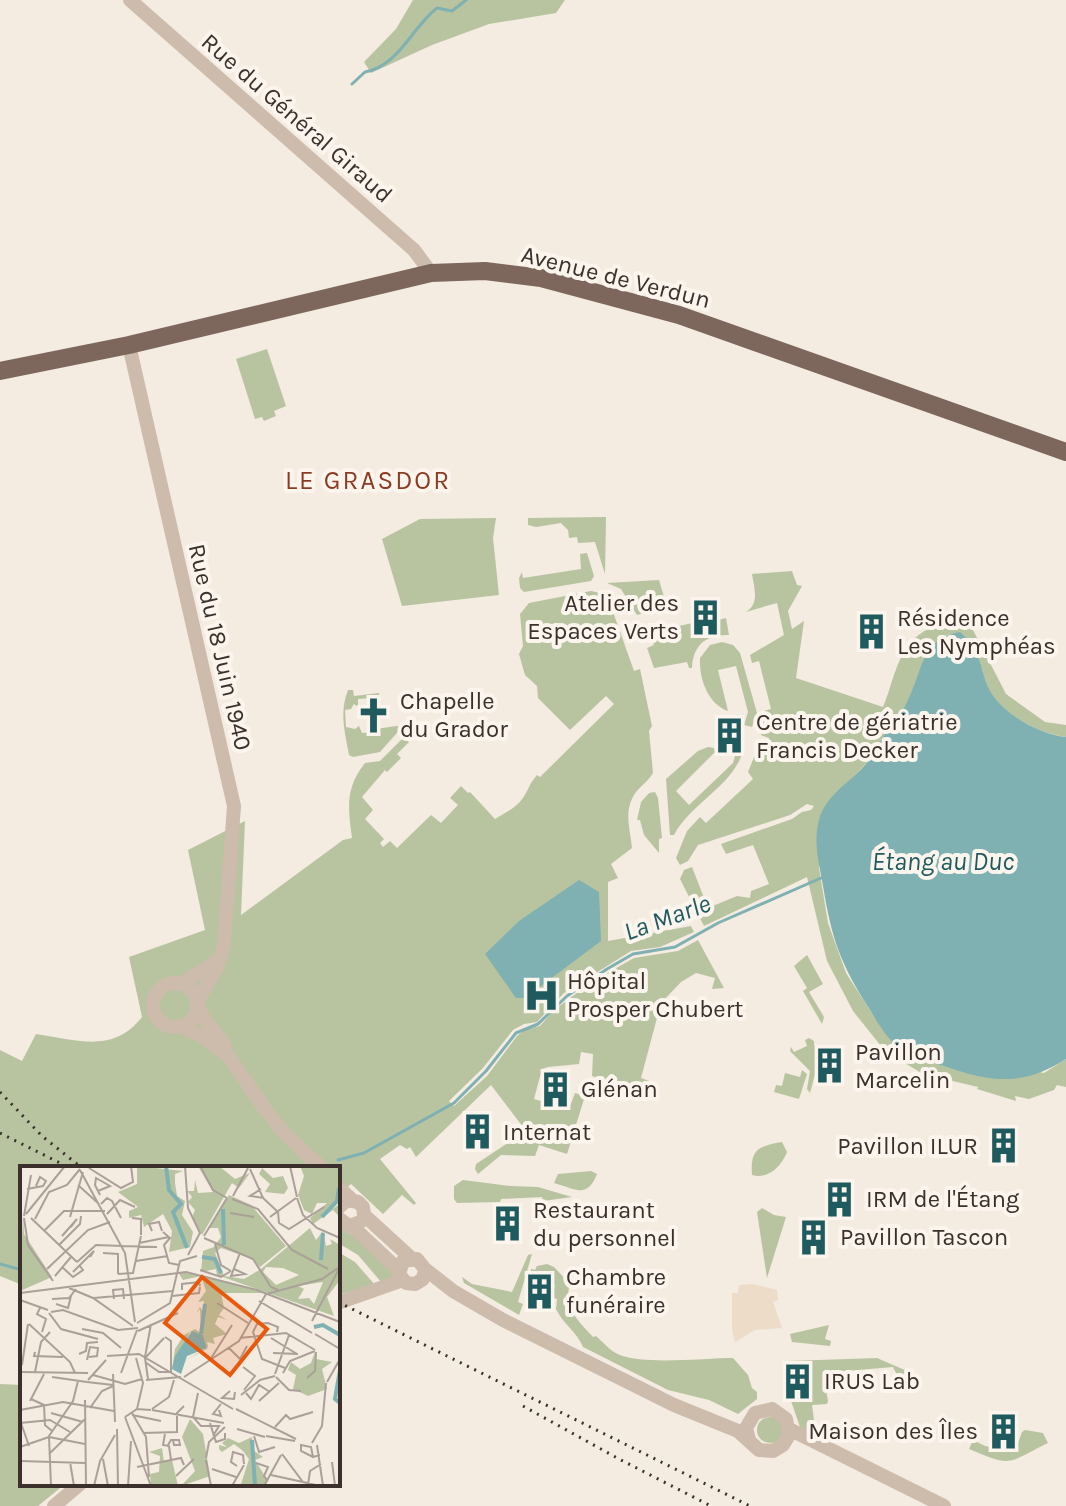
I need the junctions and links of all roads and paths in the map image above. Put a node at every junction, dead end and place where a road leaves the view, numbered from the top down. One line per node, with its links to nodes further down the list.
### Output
1 (130, 0): 2 (street, Rue du Général Giraud)
2 (431, 273): 3 (main road, Avenue de Verdun); 5 (main road, Avenue de Verdun)
3 (129, 345): 4 (main road, Avenue de Verdun); 6 (street, Rue du 18 Juin 1940)
4 (0, 371)
5 (1066, 452)
6 (218, 961): 7 (street); 8 (street, Rue du 18 Juin 1940)
7 (181, 984): 8 (street); 9 (street)
8 (198, 1004): 9 (street); 10 (street)
9 (183, 1027): 10 (street)
10 (227, 1054): 11 (street)
11 (317, 1165)
12 (344, 1204): 13 (street)
13 (364, 1215): 15 (street); 16 (street)
14 (340, 1221): 15 (street)
15 (352, 1226): 18 (street)
16 (411, 1258): 17 (street); 18 (street)
17 (424, 1274): 18 (street); 21 (street)
18 (401, 1275): 19 (street)
19 (340, 1302)
20 (751, 1417): 21 (street); 22 (street); 23 (street)
21 (720, 1422): 23 (street)
22 (789, 1429): 23 (street); 26 (street)
23 (749, 1440)
24 (78, 1486): 25 (street)
25 (54, 1506)
26 (944, 1506)

